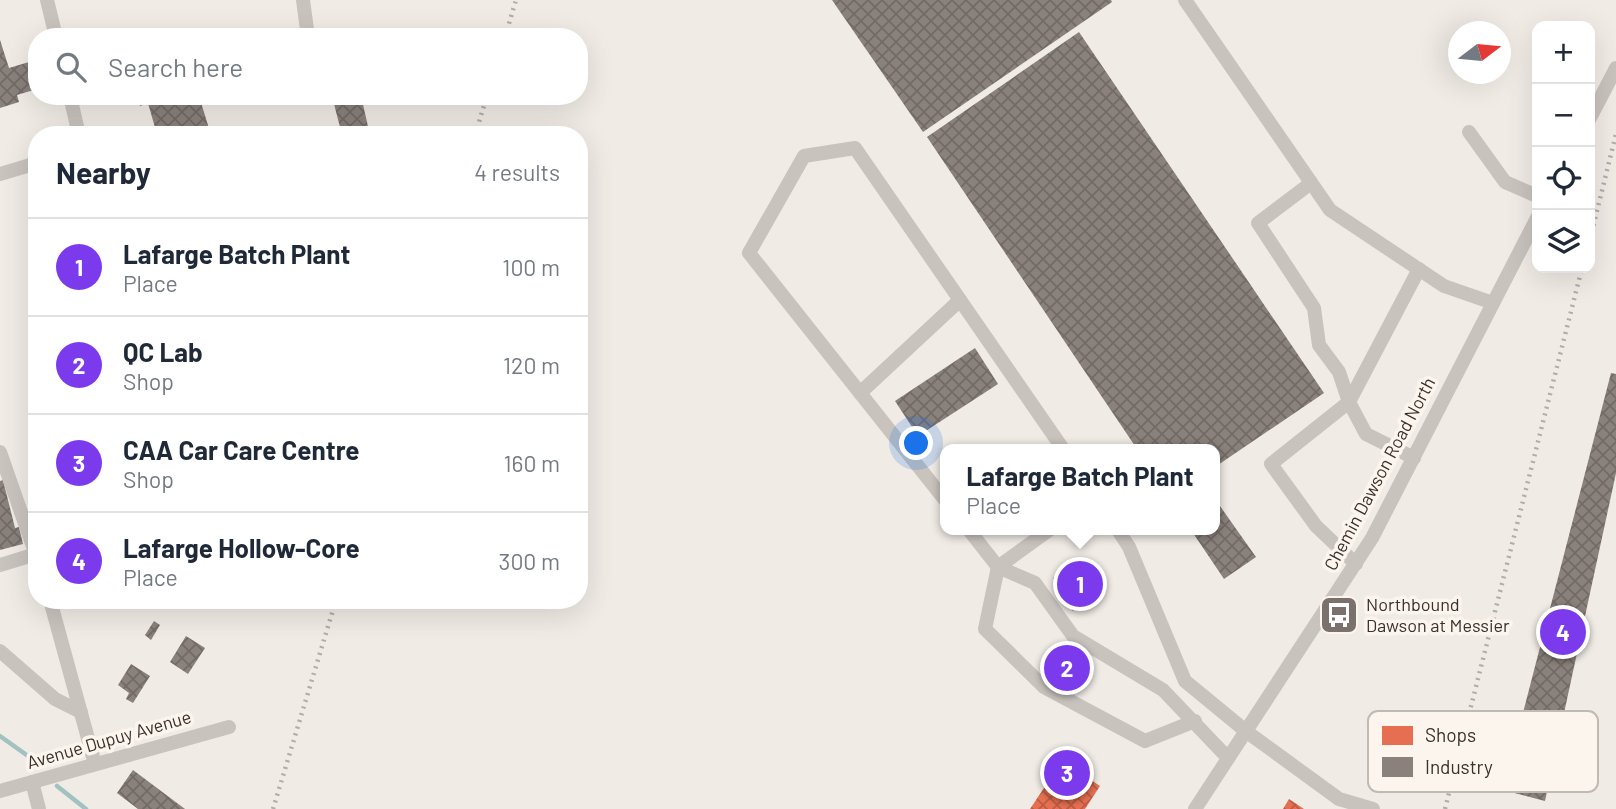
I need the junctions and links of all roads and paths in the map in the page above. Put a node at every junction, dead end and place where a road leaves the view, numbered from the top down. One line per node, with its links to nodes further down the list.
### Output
1 (47, 0): 4 (street)
2 (303, 0): 5 (street)
3 (1185, 0): 13 (street)
4 (53, 28)
5 (308, 28)
6 (1616, 68): 8 (street)
7 (72, 105): 9 (street)
8 (1595, 108)
9 (77, 126)
10 (1469, 132): 14 (street)
11 (28, 166): 12 (street)
12 (0, 174)
13 (1311, 183): 16 (street); 20 (street)
14 (1532, 194)
15 (1532, 228): 18 (street, Chemin Dawson Road North)
16 (1419, 269): 18 (street); 20 (street)
17 (960, 300): 19 (street); 19 (street); 21 (street)
18 (1493, 303): 23 (street, Chemin Dawson Road North)
19 (860, 393): 24 (street)
20 (1349, 402): 23 (street); 30 (street)
21 (1060, 444)
22 (0, 453): 25 (street)
23 (1414, 458): 30 (street, Chemin Dawson Road North)
24 (940, 494)
25 (28, 533)
26 (973, 535): 32 (street)
27 (1042, 535): 32 (street)
28 (1121, 535): 38 (street)
29 (28, 558): 31 (street)
30 (1356, 564): 38 (street, Chemin Dawson Road North)
31 (0, 565)
32 (998, 567): 36 (street); 36 (street)
33 (52, 609): 35 (street)
34 (0, 651): 35 (street)
35 (80, 712): 40 (street)
36 (1195, 721): 39 (street)
37 (229, 727): 40 (street, Avenue Dupuy Avenue)
38 (1247, 732): 39 (street, Chemin Dawson Road North); 45 (street)
39 (1228, 758): 44 (street, Chemin Dawson Road North)
40 (95, 764): 41 (street, Avenue Dupuy Avenue)
41 (32, 782): 42 (street, Avenue Dupuy Avenue); 43 (street)
42 (0, 791)
43 (39, 809)
44 (1195, 809)
45 (1373, 809)

